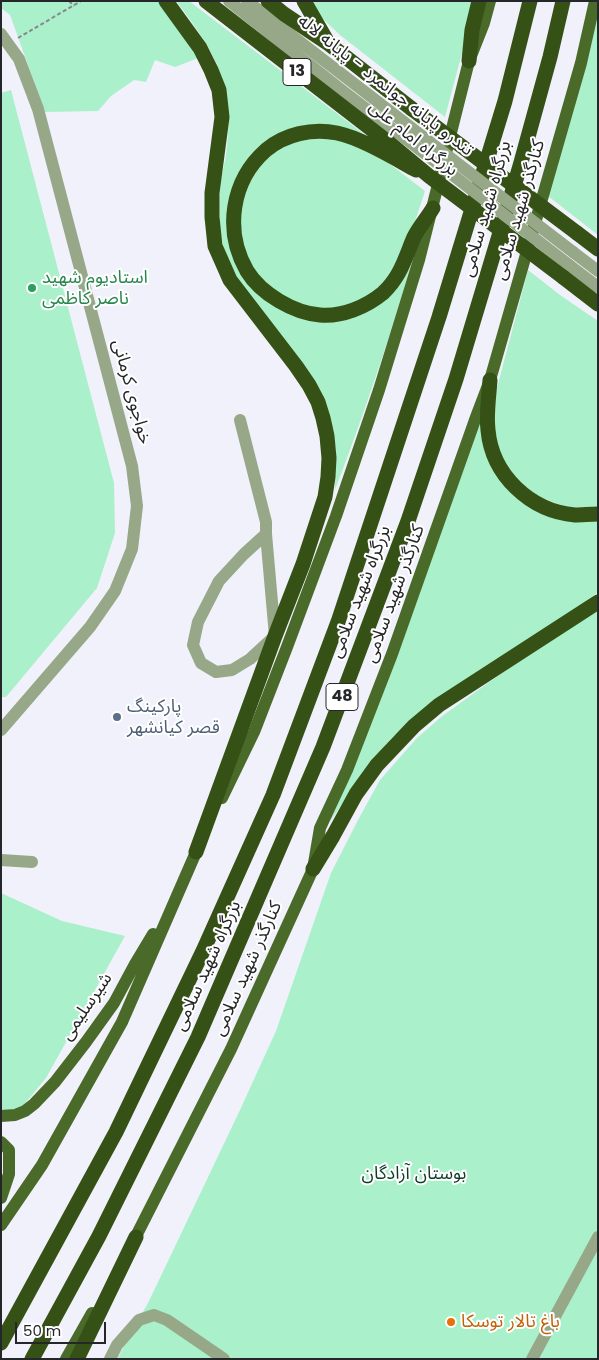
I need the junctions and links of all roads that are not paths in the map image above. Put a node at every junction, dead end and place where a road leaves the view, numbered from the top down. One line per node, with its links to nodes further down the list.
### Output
1 (166, 1): 28 (highway)
2 (206, 1): 16 (highway, بزرگراه امام علی / 13, bridge)
3 (229, 1): 15 (street)
4 (247, 1): 15 (street, تندرو پایانه جوانمرد - پایانه لاله)
5 (268, 1): 13 (highway, بزرگراه امام علی / 13)
6 (304, 1): 13 (highway)
7 (479, 1): 14 (highway)
8 (490, 1): 14 (main road)
9 (530, 1): 41 (highway, بزرگراه شهید سلامی / 48)
10 (563, 1): 42 (highway, بزرگراه شهید سلامی / 48)
11 (595, 1): 23 (main road, کنارگذر شهید سلامی)
12 (5, 39): 29 (street, خواجوی کرمانی)
13 (329, 44): 18 (highway, بزرگراه امام علی / 13, bridge)
14 (469, 62): 17 (main road)
15 (421, 143): 19 (street, bridge); 20 (street, تندرو پایانه جوانمرد - پایانه لاله, bridge)
16 (429, 176): 17 (highway); 19 (highway, بزرگراه امام علی / 13, bridge)
17 (433, 208): 30 (main road)
18 (598, 249)
19 (566, 271): 21 (street); 22 (highway, بزرگراه امام علی / 13)
20 (598, 271)
21 (598, 287)
22 (598, 304)
23 (490, 380): 25 (highway); 33 (main road, کنارگذر شهید سلامی)
24 (240, 420): 26 (street)
25 (598, 514)
26 (266, 534): 28 (street); 28 (street)
27 (598, 602): 33 (highway)
28 (275, 636): 30 (highway)
29 (1, 730)
30 (196, 852): 34 (main road)
31 (1, 860): 32 (street)
32 (32, 862)
33 (313, 869): 39 (main road, کنارگذر شهید سلامی)
34 (180, 892): 35 (main road, شیرسلیمی); 38 (main road)
35 (1, 1116)
36 (1, 1142): 37 (main road)
37 (1, 1198)
38 (1, 1225)
39 (136, 1237): 43 (main road, کنارگذر شهید سلامی); 44 (highway)
40 (598, 1237): 47 (street)
41 (1, 1343)
42 (32, 1359)
43 (66, 1359)
44 (77, 1359)
45 (110, 1359): 46 (street)
46 (224, 1359)
47 (532, 1359)

